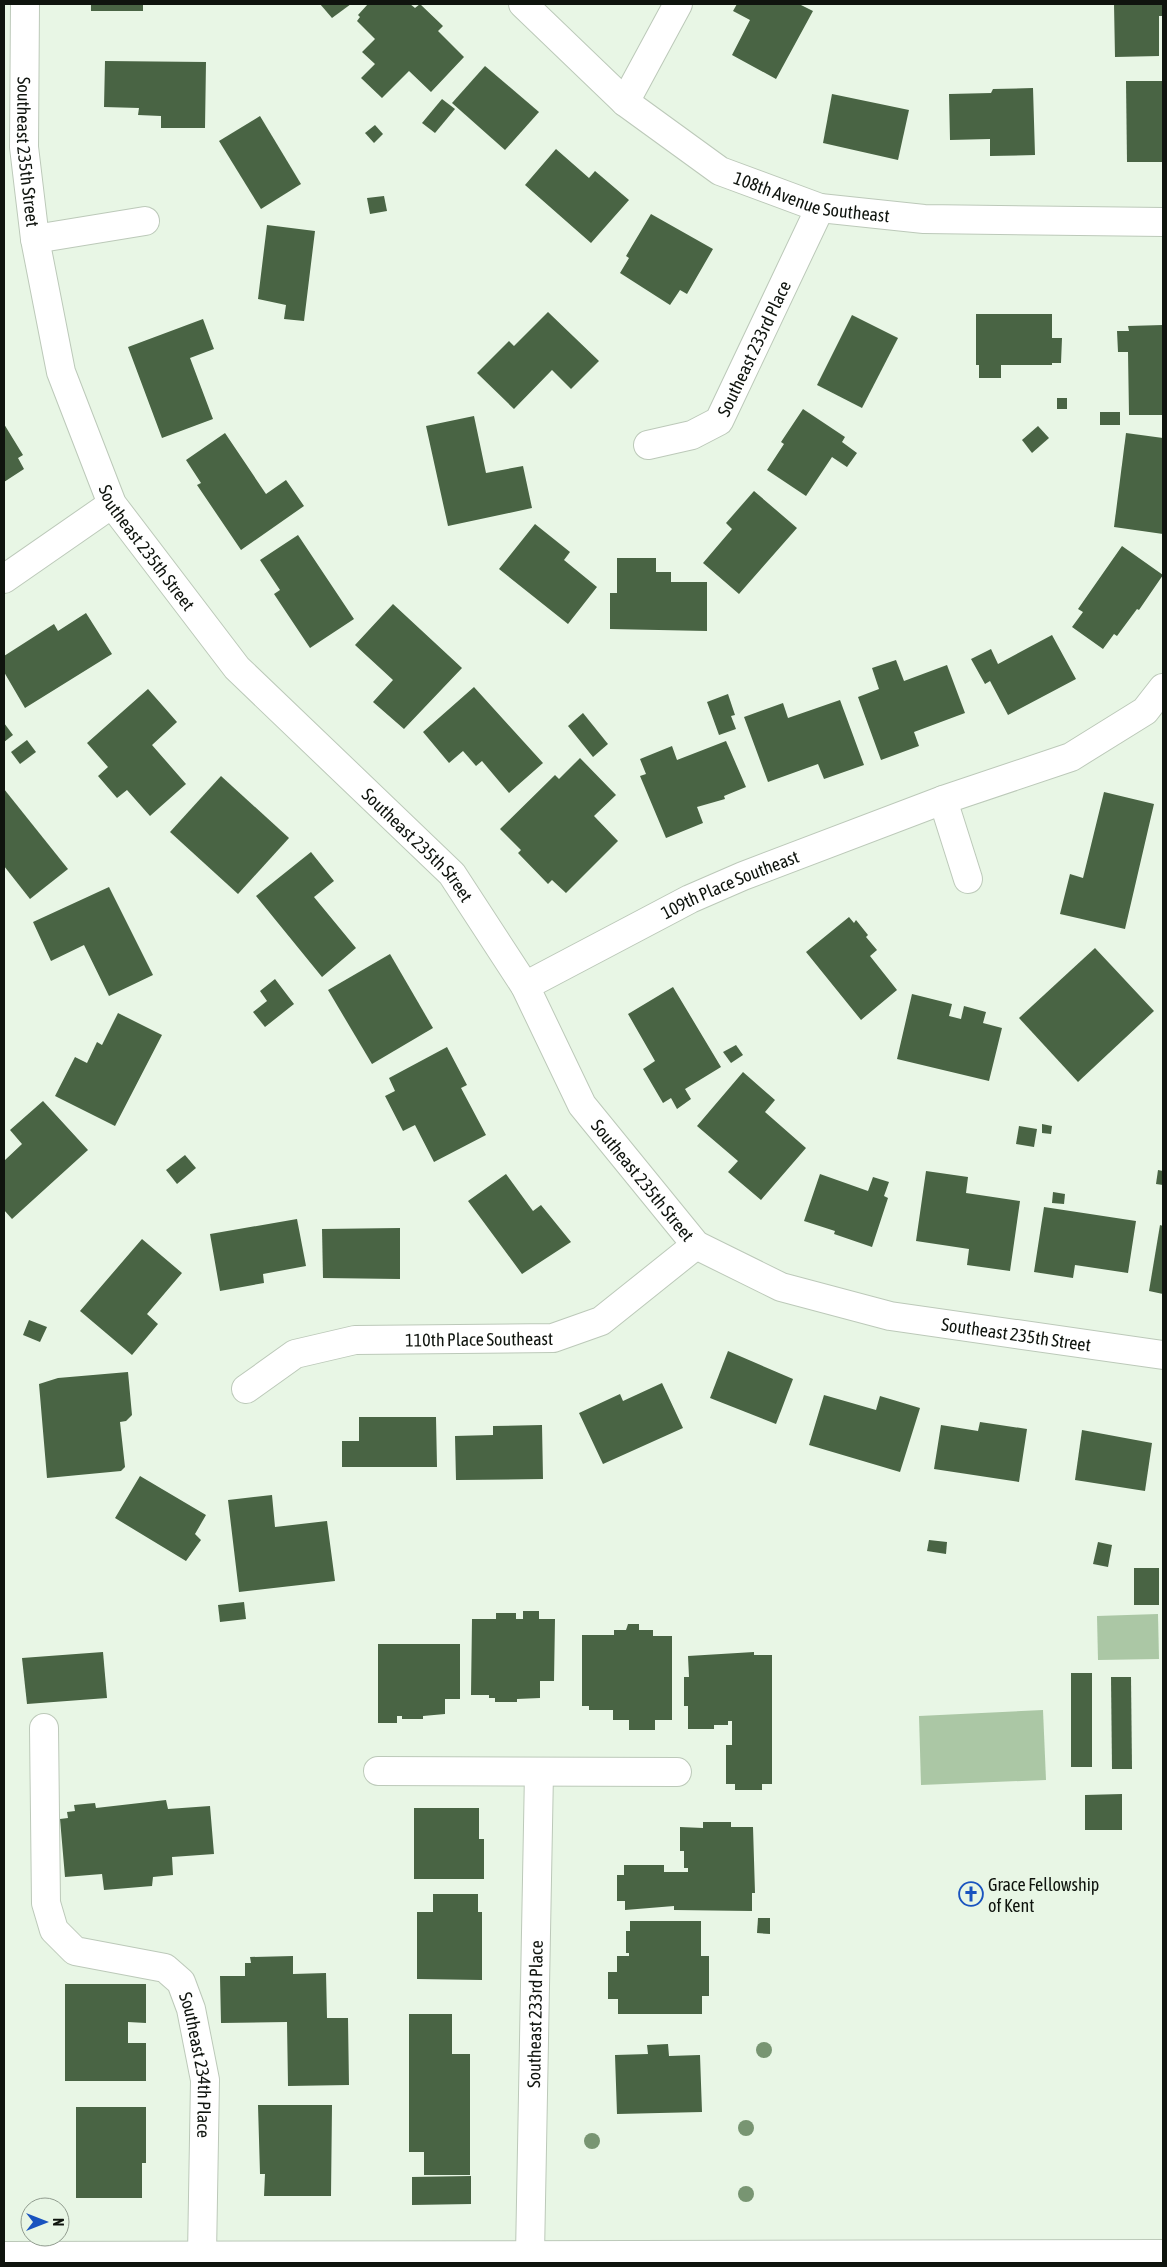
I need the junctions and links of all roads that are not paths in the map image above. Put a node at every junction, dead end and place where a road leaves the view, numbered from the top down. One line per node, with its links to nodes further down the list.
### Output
1 (24, 4): 8 (street, Southeast 235th Street)
2 (523, 4): 4 (street, 108th Avenue Southeast)
3 (678, 4): 4 (street)
4 (625, 102): 5 (street, 108th Avenue Southeast)
5 (820, 208): 7 (street, 108th Avenue Southeast); 9 (street, Southeast 233rd Place)
6 (145, 221): 8 (street)
7 (1163, 222)
8 (35, 239): 10 (street, Southeast 235th Street)
9 (648, 446)
10 (112, 504): 11 (street); 15 (street, Southeast 235th Street)
11 (4, 579)
12 (1163, 688): 13 (street, 109th Place Southeast)
13 (943, 800): 14 (street); 15 (street, 109th Place Southeast)
14 (968, 879)
15 (525, 986): 16 (street, Southeast 235th Street)
16 (696, 1245): 17 (street, Southeast 235th Street); 18 (street, 110th Place Southeast)
17 (1163, 1355)
18 (246, 1389)
19 (44, 1728): 24 (street, Southeast 234th Place)
20 (378, 1771): 21 (street)
21 (539, 1772): 22 (street); 25 (street, Southeast 233rd Place)
22 (677, 1772)
23 (1163, 2254): 25 (street)
24 (202, 2255): 26 (street); 27 (street)
25 (530, 2255): 27 (street)
26 (4, 2256)
27 (316, 2259)

